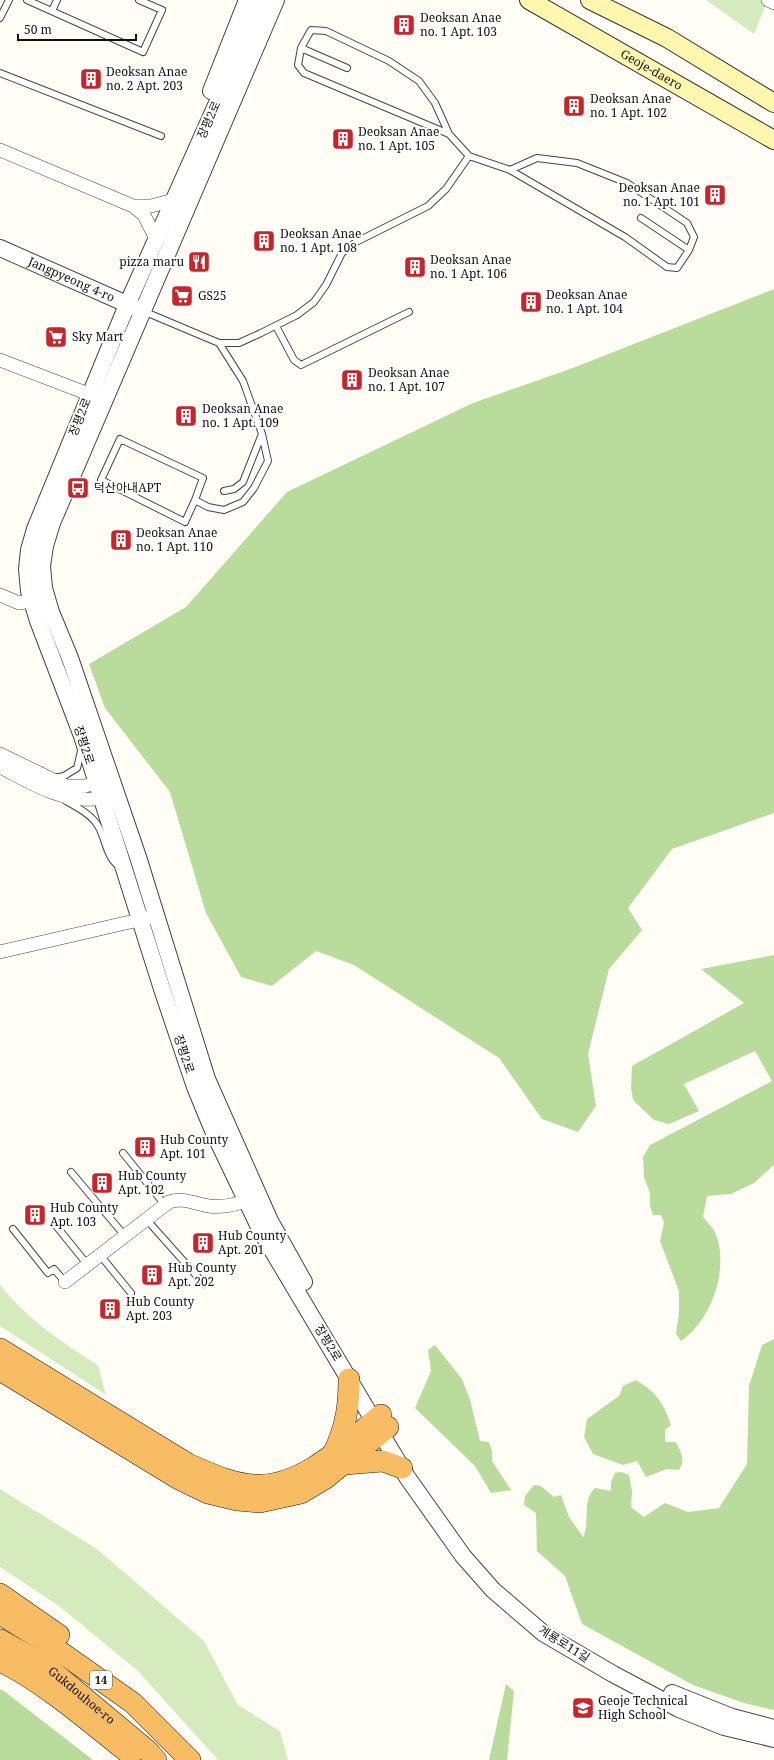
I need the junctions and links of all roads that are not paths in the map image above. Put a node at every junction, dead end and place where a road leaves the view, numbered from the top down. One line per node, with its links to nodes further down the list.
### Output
1 (8, 0): 14 (lane)
2 (27, 0): 13 (lane)
3 (57, 0): 13 (lane)
4 (139, 0): 13 (lane)
5 (247, 0): 19 (street)
6 (263, 0): 19 (street, 장평2로)
7 (276, 0): 19 (street, 장평2로)
8 (285, 0): 19 (street)
9 (529, 0): 22 (main road, Geoje-daero)
10 (590, 0): 18 (main road)
11 (768, 0): 12 (street)
12 (774, 3)
13 (52, 11)
14 (0, 18)
15 (301, 48): 16 (lane); 20 (lane); 20 (lane)
16 (347, 68)
17 (0, 73): 21 (lane)
18 (774, 103)
19 (212, 132): 26 (street, 장평2로); 33 (street, 장평2로)
20 (449, 134): 24 (lane)
21 (161, 136)
22 (774, 140)
23 (0, 150): 27 (street)
24 (469, 156): 25 (lane); 35 (lane)
25 (510, 170): 31 (lane); 31 (lane)
26 (174, 200): 27 (street); 29 (street, 장평2로)
27 (134, 206): 29 (street)
28 (641, 218): 31 (lane)
29 (156, 240): 32 (street, 장평2로)
30 (0, 248): 32 (street, Jangpyeong 4-ro)
31 (689, 250)
32 (127, 305): 33 (street, Jangpyeong 4-ro); 38 (street, 장평2로)
33 (143, 311): 36 (lane); 39 (street, 장평2로)
34 (410, 312): 35 (lane)
35 (276, 326): 36 (lane)
36 (219, 343): 40 (lane)
37 (0, 360): 38 (street)
38 (89, 394): 39 (street); 44 (street, 장평2로)
39 (104, 400): 44 (street, 장평2로)
40 (262, 434): 41 (lane); 42 (lane)
41 (224, 492)
42 (195, 500): 42 (lane)
43 (0, 595): 44 (street)
44 (40, 599): 45 (street, 장평2로); 49 (street, 장평2로)
45 (82, 736): 48 (lane); 50 (street, 장평2로)
46 (0, 754): 48 (street)
47 (0, 767): 48 (street)
48 (49, 785): 50 (street); 51 (lane)
49 (115, 786): 50 (street); 52 (street, 장평2로)
50 (99, 790): 51 (street, 장평2로)
51 (125, 870): 53 (street, 장평2로)
52 (156, 916): 53 (street); 57 (street, 장평2로)
53 (140, 920): 54 (street); 57 (street, 장평2로)
54 (0, 952)
55 (123, 1153): 58 (lane)
56 (71, 1172): 62 (lane)
57 (253, 1198): 58 (street); 70 (street, 장평2로); 71 (street, 장평2로)
58 (165, 1205): 59 (street)
59 (146, 1219): 62 (street); 66 (lane)
60 (57, 1227): 64 (lane)
61 (13, 1229): 65 (lane)
62 (125, 1236): 63 (street)
63 (100, 1255): 64 (street); 67 (lane)
64 (87, 1264): 65 (street)
65 (65, 1282)
66 (204, 1284)
67 (132, 1293)
68 (0, 1349): 72 (highway)
69 (0, 1370): 72 (highway)
70 (349, 1379): 71 (street, 장평2로); 72 (highway)
71 (381, 1424): 72 (highway); 73 (street, 장평2로)
72 (339, 1458): 73 (highway)
73 (408, 1472): 79 (street, 계룡로11길); 80 (street, 계룡로11길)
74 (0, 1594): 78 (highway)
75 (0, 1614): 78 (highway, Gukdouhoe-ro / 14)
76 (0, 1640): 82 (highway, Gukdouhoe-ro / 14)
77 (0, 1661): 81 (highway)
78 (133, 1702): 83 (highway, Gukdouhoe-ro / 14)
79 (774, 1728)
80 (774, 1739)
81 (137, 1760)
82 (156, 1760)
83 (190, 1760)

